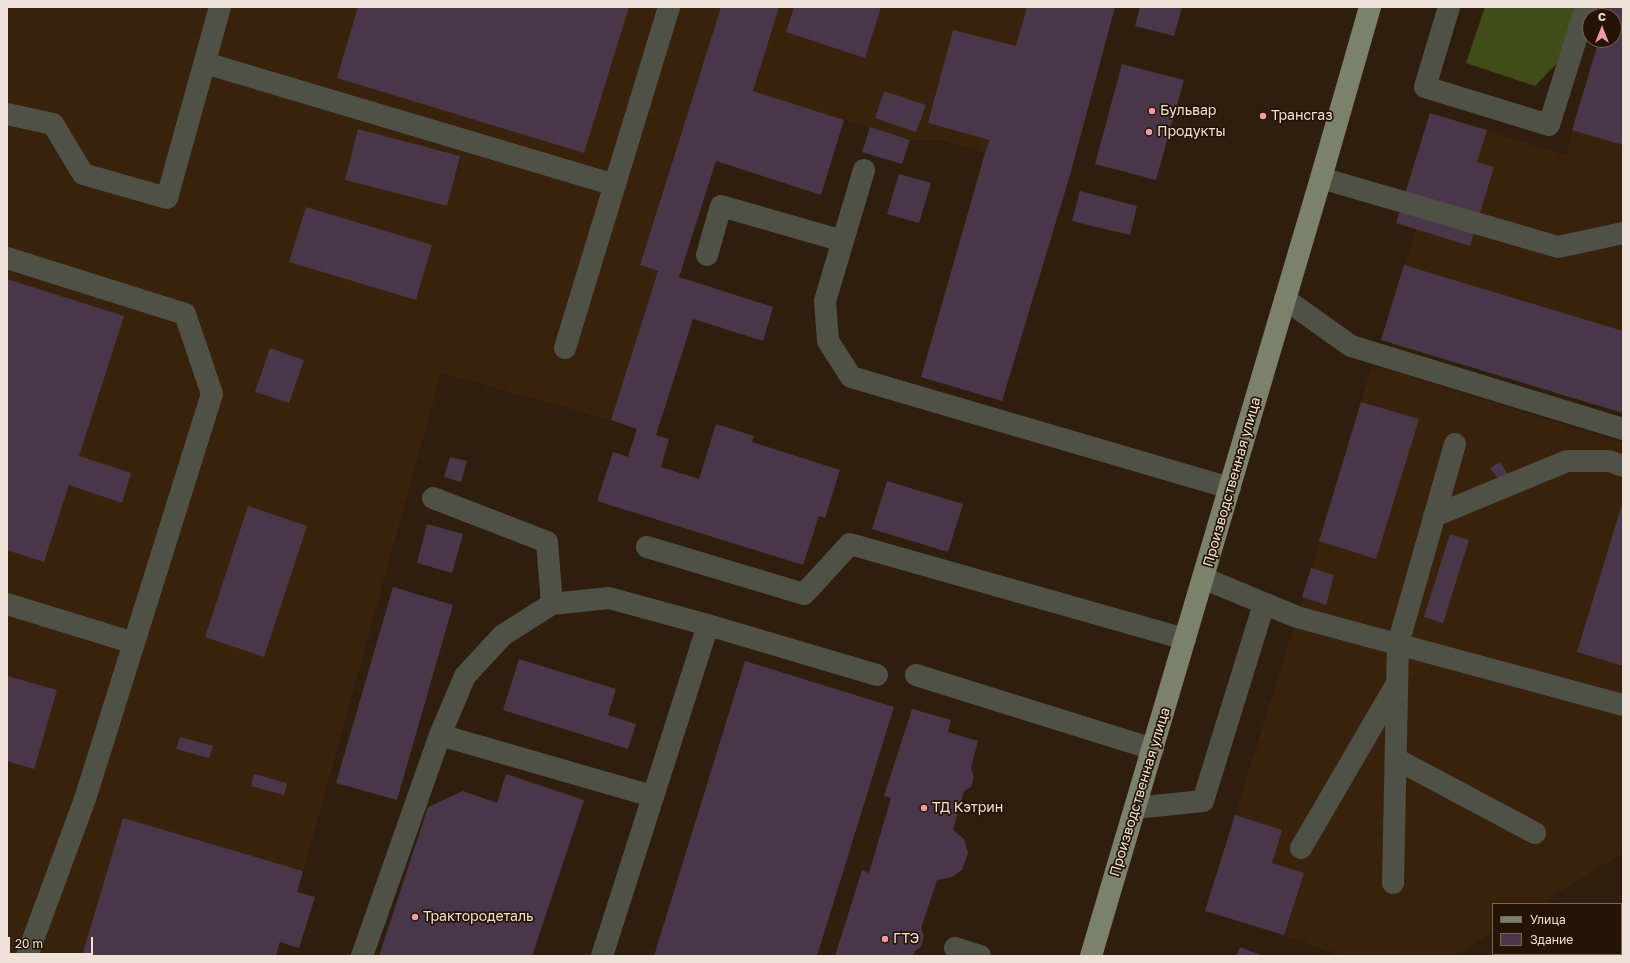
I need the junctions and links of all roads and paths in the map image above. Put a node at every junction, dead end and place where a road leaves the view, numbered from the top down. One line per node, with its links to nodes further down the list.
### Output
1 (220, 7): 6 (lane)
2 (669, 7): 10 (lane)
3 (1370, 7): 9 (main road, Производственная улица)
4 (1449, 7): 5 (lane)
5 (1586, 7)
6 (205, 63): 7 (lane); 10 (lane)
7 (7, 114)
8 (864, 170): 12 (lane)
9 (1321, 178): 11 (lane); 15 (main road, Производственная улица)
10 (615, 185): 16 (lane)
11 (1623, 234)
12 (843, 241): 13 (lane); 20 (lane)
13 (707, 255)
14 (7, 258): 30 (lane)
15 (1285, 299): 17 (lane); 20 (main road, Производственная улица)
16 (565, 348)
17 (1623, 429)
18 (1455, 444): 22 (lane)
19 (1623, 466): 22 (lane)
20 (1230, 488): 24 (main road, Производственная улица)
21 (433, 498): 26 (lane)
22 (1434, 516): 31 (lane)
23 (647, 547): 29 (lane)
24 (1203, 578): 27 (lane); 29 (main road, Производственная улица)
25 (7, 604): 30 (lane)
26 (552, 604): 28 (lane); 36 (lane)
27 (1264, 604): 31 (lane); 40 (lane)
28 (708, 625): 32 (lane); 39 (lane)
29 (1185, 639): 37 (main road, Производственная улица)
30 (134, 643): 45 (lane)
31 (1398, 644): 34 (lane); 35 (lane)
32 (877, 675)
33 (916, 675): 37 (lane)
34 (1397, 683): 38 (lane); 42 (lane)
35 (1623, 705)
36 (440, 735): 39 (lane); 46 (lane)
37 (1153, 749): 40 (main road, Производственная улица)
38 (1396, 759): 41 (lane); 43 (lane)
39 (652, 796): 47 (lane)
40 (1135, 808): 49 (main road, Производственная улица)
41 (1535, 833)
42 (1300, 848)
43 (1393, 884)
44 (955, 948): 48 (lane)
45 (27, 956)
46 (362, 956)
47 (602, 956)
48 (980, 956)
49 (1091, 956)

